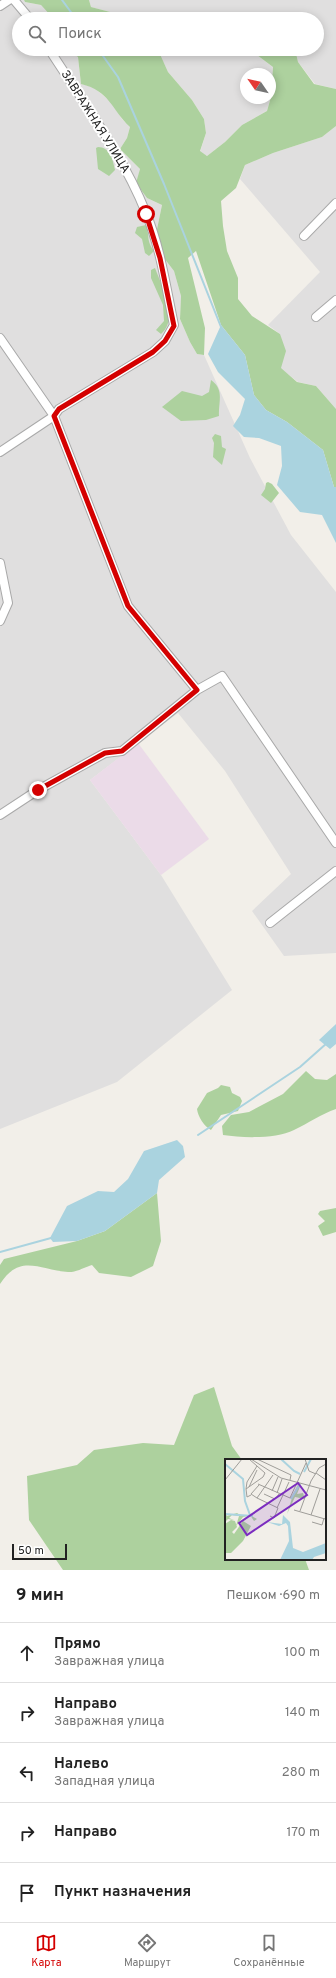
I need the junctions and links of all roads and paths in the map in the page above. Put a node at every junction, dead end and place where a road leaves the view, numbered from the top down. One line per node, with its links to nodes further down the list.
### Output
1 (9, 0): 3 (street)
2 (14, 0): 4 (street)
3 (0, 6)
4 (24, 12)
5 (54, 56): 11 (street, ЗАВРАЖНАЯ УЛИЦА)
6 (336, 203): 7 (street)
7 (304, 236)
8 (336, 300): 9 (street)
9 (316, 317)
10 (0, 338): 11 (street)
11 (54, 416): 12 (street); 15 (street)
12 (0, 452)
13 (0, 563): 14 (street)
14 (0, 621)
15 (197, 690): 16 (street); 17 (street)
16 (0, 815)
17 (336, 843)
18 (336, 871): 19 (street)
19 (270, 923)

